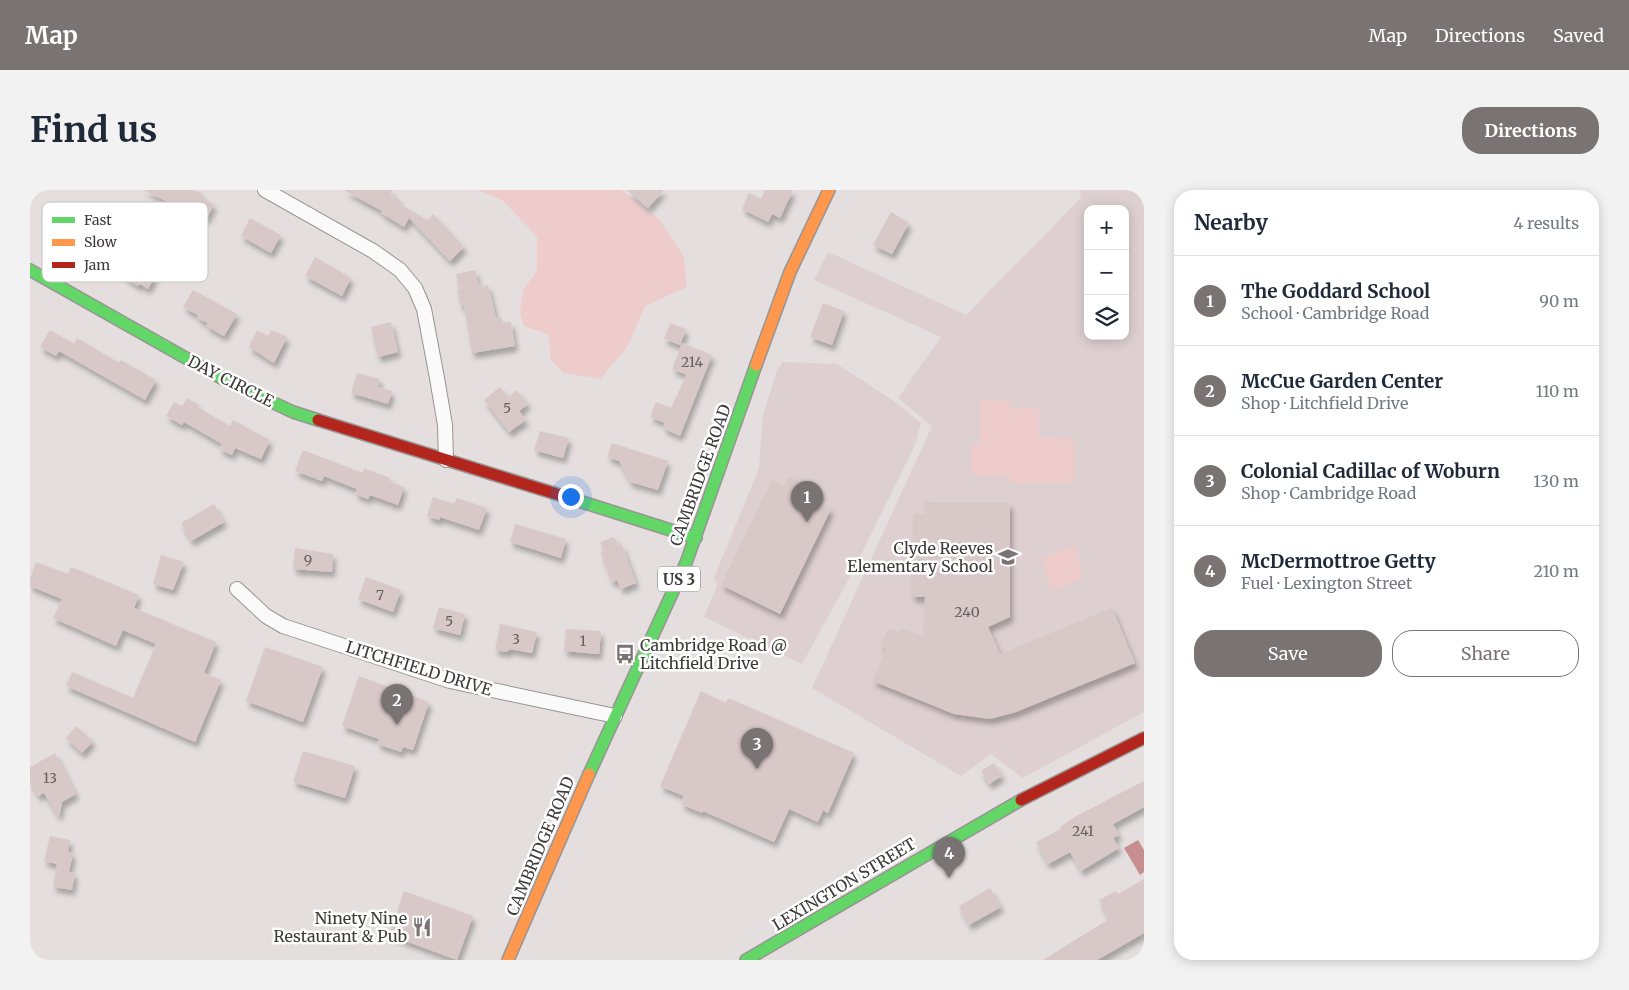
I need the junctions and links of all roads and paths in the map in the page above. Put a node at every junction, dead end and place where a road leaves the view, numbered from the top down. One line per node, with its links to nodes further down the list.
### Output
1 (265, 190): 6 (street)
2 (829, 190): 7 (main road, CAMBRIDGE ROAD / US 3)
3 (30, 270): 4 (main road, DAY CIRCLE)
4 (42, 277)
5 (51, 282): 6 (main road, DAY CIRCLE)
6 (446, 460): 7 (main road, DAY CIRCLE)
7 (696, 538): 9 (main road, CAMBRIDGE ROAD / US 3)
8 (237, 589): 9 (street, LITCHFIELD DRIVE)
9 (615, 716): 11 (main road, CAMBRIDGE ROAD / US 3)
10 (1144, 738): 12 (main road, LEXINGTON STREET)
11 (508, 960)
12 (746, 960)

